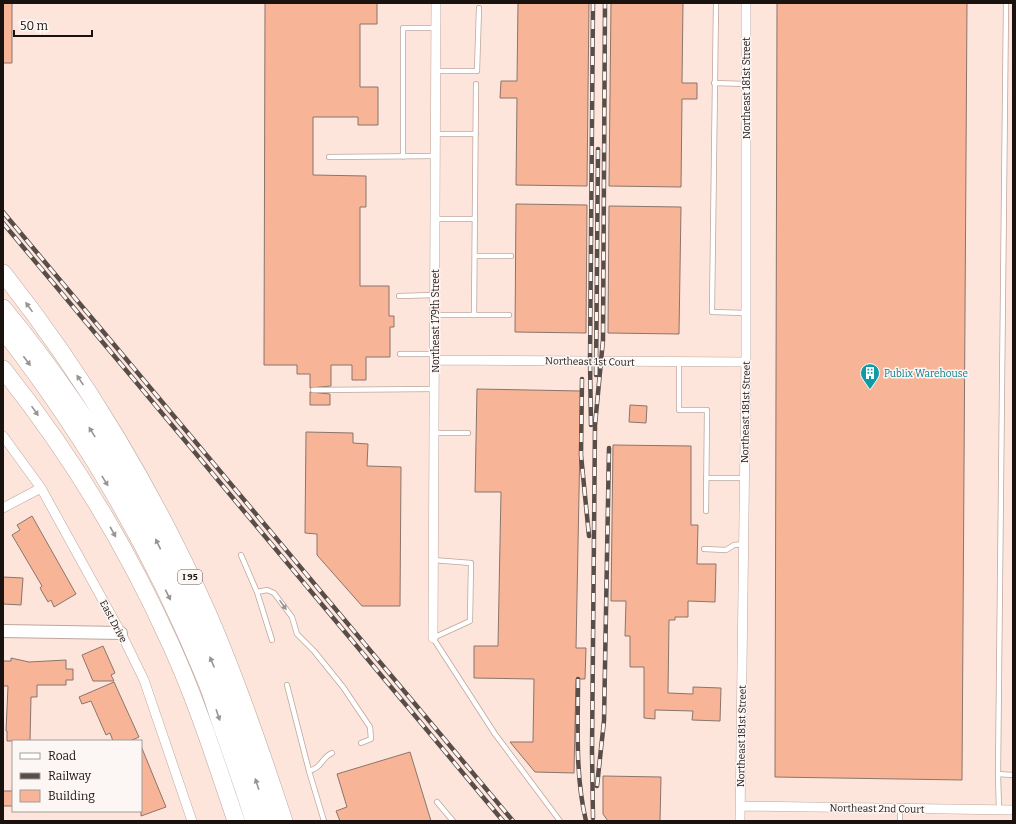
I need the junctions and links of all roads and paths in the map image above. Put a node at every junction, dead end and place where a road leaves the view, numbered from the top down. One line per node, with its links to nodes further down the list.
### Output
1 (436, 3): 6 (street, Northeast 179th Street)
2 (716, 3): 8 (lane)
3 (746, 3): 10 (street, Northeast 181st Street)
4 (1006, 3): 57 (lane)
5 (479, 8): 7 (lane)
6 (436, 28): 7 (street, Northeast 179th Street); 13 (lane)
7 (436, 71): 11 (street, Northeast 179th Street)
8 (714, 83): 10 (lane); 24 (lane)
9 (476, 84): 12 (lane)
10 (746, 84): 24 (street, Northeast 181st Street)
11 (435, 134): 12 (lane); 14 (street, Northeast 179th Street)
12 (476, 134): 16 (lane)
13 (403, 156): 14 (lane); 15 (lane)
14 (435, 156): 17 (street, Northeast 179th Street)
15 (329, 157)
16 (475, 219): 17 (lane); 18 (lane)
17 (435, 220): 21 (street, Northeast 179th Street)
18 (475, 256): 19 (lane); 26 (lane)
19 (511, 256)
20 (3, 273): 68 (highway, I 95, one-way to 20)
21 (435, 295): 22 (lane); 25 (street, Northeast 179th Street)
22 (399, 296)
23 (3, 308): 67 (highway, one-way to 23)
24 (746, 313): 31 (street, Northeast 181st Street)
25 (434, 315): 26 (lane); 30 (street, Northeast 179th Street)
26 (474, 315): 27 (lane)
27 (509, 315)
28 (3, 330): 66 (highway, one-way to 66)
29 (400, 354): 30 (lane)
30 (434, 357): 32 (street, Northeast 1st Court); 34 (street, Northeast 179th Street)
31 (746, 362): 32 (street, Northeast 1st Court); 40 (street, Northeast 181st Street)
32 (679, 363): 39 (lane)
33 (3, 369): 65 (highway, one-way to 65)
34 (434, 389): 35 (lane); 36 (street, Northeast 179th Street)
35 (312, 390)
36 (434, 433): 37 (lane); 47 (street, Northeast 179th Street)
37 (468, 433)
38 (3, 436): 41 (street, East Drive)
39 (706, 478): 40 (lane); 43 (lane)
40 (744, 478): 44 (street, Northeast 181st Street)
41 (41, 488): 42 (street); 50 (street, East Drive)
42 (3, 508)
43 (706, 511)
44 (744, 544): 45 (lane); 60 (street, Northeast 181st Street)
45 (704, 550)
46 (241, 555): 48 (lane)
47 (433, 560): 51 (street, Northeast 179th Street); 51 (lane)
48 (257, 592): 52 (lane); 54 (lane, one-way to 54)
49 (3, 631): 50 (street)
50 (121, 633): 64 (street, East Drive)
51 (433, 638): 71 (lane)
52 (272, 640)
53 (287, 685): 56 (lane)
54 (361, 743)
55 (332, 753): 56 (lane)
56 (309, 771): 69 (lane)
57 (998, 774): 58 (lane); 62 (lane)
58 (1013, 775)
59 (437, 802): 70 (lane)
60 (740, 806): 61 (street, Northeast 2nd Court); 72 (street, Northeast 181st Street)
61 (900, 808): 62 (street, Northeast 2nd Court); 73 (lane)
62 (998, 810): 63 (street, Northeast 2nd Court)
63 (1013, 810)
64 (192, 821)
65 (236, 821)
66 (254, 821)
67 (269, 821)
68 (284, 821)
69 (324, 821)
70 (453, 821)
71 (560, 821)
72 (740, 821)
73 (900, 821)

